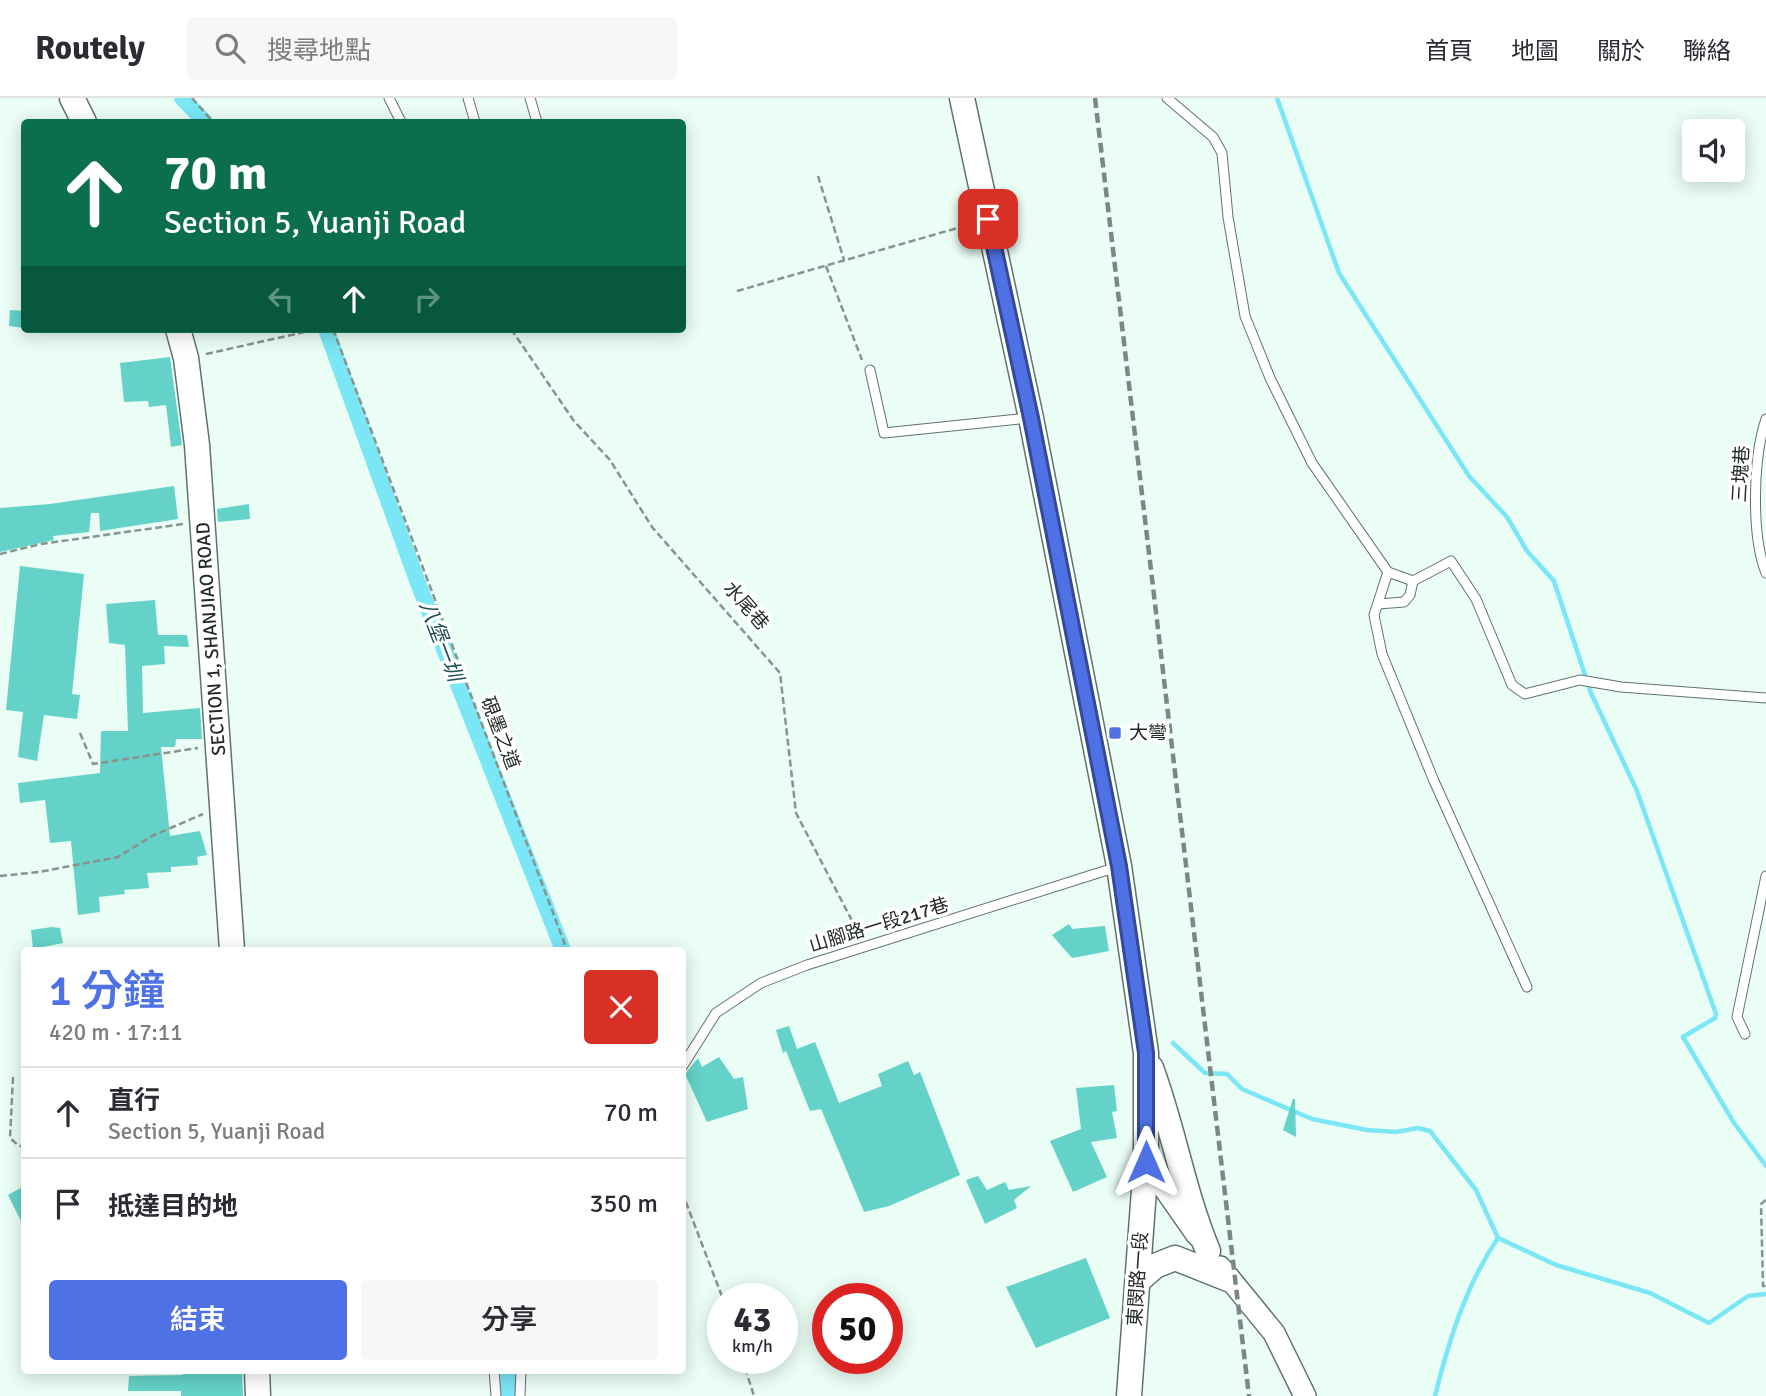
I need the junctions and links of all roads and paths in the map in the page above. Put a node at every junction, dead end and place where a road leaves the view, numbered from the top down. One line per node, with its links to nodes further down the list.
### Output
1 (72, 98): 8 (main road)
2 (192, 98): 9 (path)
3 (389, 98): 10 (lane)
4 (468, 98): 11 (lane)
5 (530, 98): 12 (lane)
6 (962, 98): 14 (main road)
7 (1167, 98): 29 (lane)
8 (82, 119)
9 (210, 119)
10 (400, 119)
11 (474, 119)
12 (536, 119)
13 (818, 176): 15 (path)
14 (988, 219): 15 (path); 25 (main road)
15 (844, 261): 16 (path)
16 (826, 266): 17 (path); 23 (path)
17 (737, 291)
18 (179, 333): 22 (main road, SECTION 1, SHANJIAO ROAD)
19 (306, 333): 22 (path)
20 (335, 333): 41 (path, 硯墨之道)
21 (514, 333): 42 (path, 水尾巷)
22 (186, 358): 27 (main road, SECTION 1, SHANJIAO ROAD)
23 (862, 359)
24 (870, 370): 25 (lane)
25 (1031, 418): 37 (main road)
26 (1766, 419): 30 (lane, 三塊巷)
27 (204, 523): 28 (path); 35 (main road, SECTION 1, SHANJIAO ROAD)
28 (0, 554)
29 (1388, 572): 31 (lane); 32 (lane)
30 (1766, 573)
31 (1413, 581): 32 (lane); 33 (lane)
32 (1378, 604): 43 (lane)
33 (1766, 698)
34 (80, 733): 35 (path)
35 (218, 745): 36 (main road, SECTION 1, SHANJIAO ROAD)
36 (222, 806): 38 (path); 40 (main road, SECTION 1, SHANJIAO ROAD)
37 (1119, 866): 42 (lane, 山腳路一段217巷); 45 (main road)
38 (0, 876)
39 (1766, 876): 44 (lane)
40 (232, 947)
41 (566, 947)
42 (867, 948): 46 (lane, 山腳路一段217巷)
43 (1527, 987)
44 (1745, 1034)
45 (1146, 1053): 49 (main road, 東閔路一段); 52 (main road)
46 (686, 1061)
47 (13, 1077): 48 (path)
48 (21, 1146)
49 (1146, 1162): 52 (street); 54 (main road, 東閔路一段)
50 (1766, 1200): 56 (path)
51 (686, 1202): 55 (path)
52 (1208, 1251): 53 (street)
53 (1228, 1279): 54 (main road); 66 (street)
54 (1138, 1280): 65 (main road, 東閔路一段)
55 (717, 1283)
56 (1766, 1286)
57 (257, 1374): 61 (main road)
58 (494, 1374): 62 (lane)
59 (521, 1374): 63 (lane)
60 (747, 1374): 64 (path)
61 (258, 1396)
62 (496, 1396)
63 (520, 1396)
64 (754, 1396)
65 (1129, 1396)
66 (1305, 1396)

